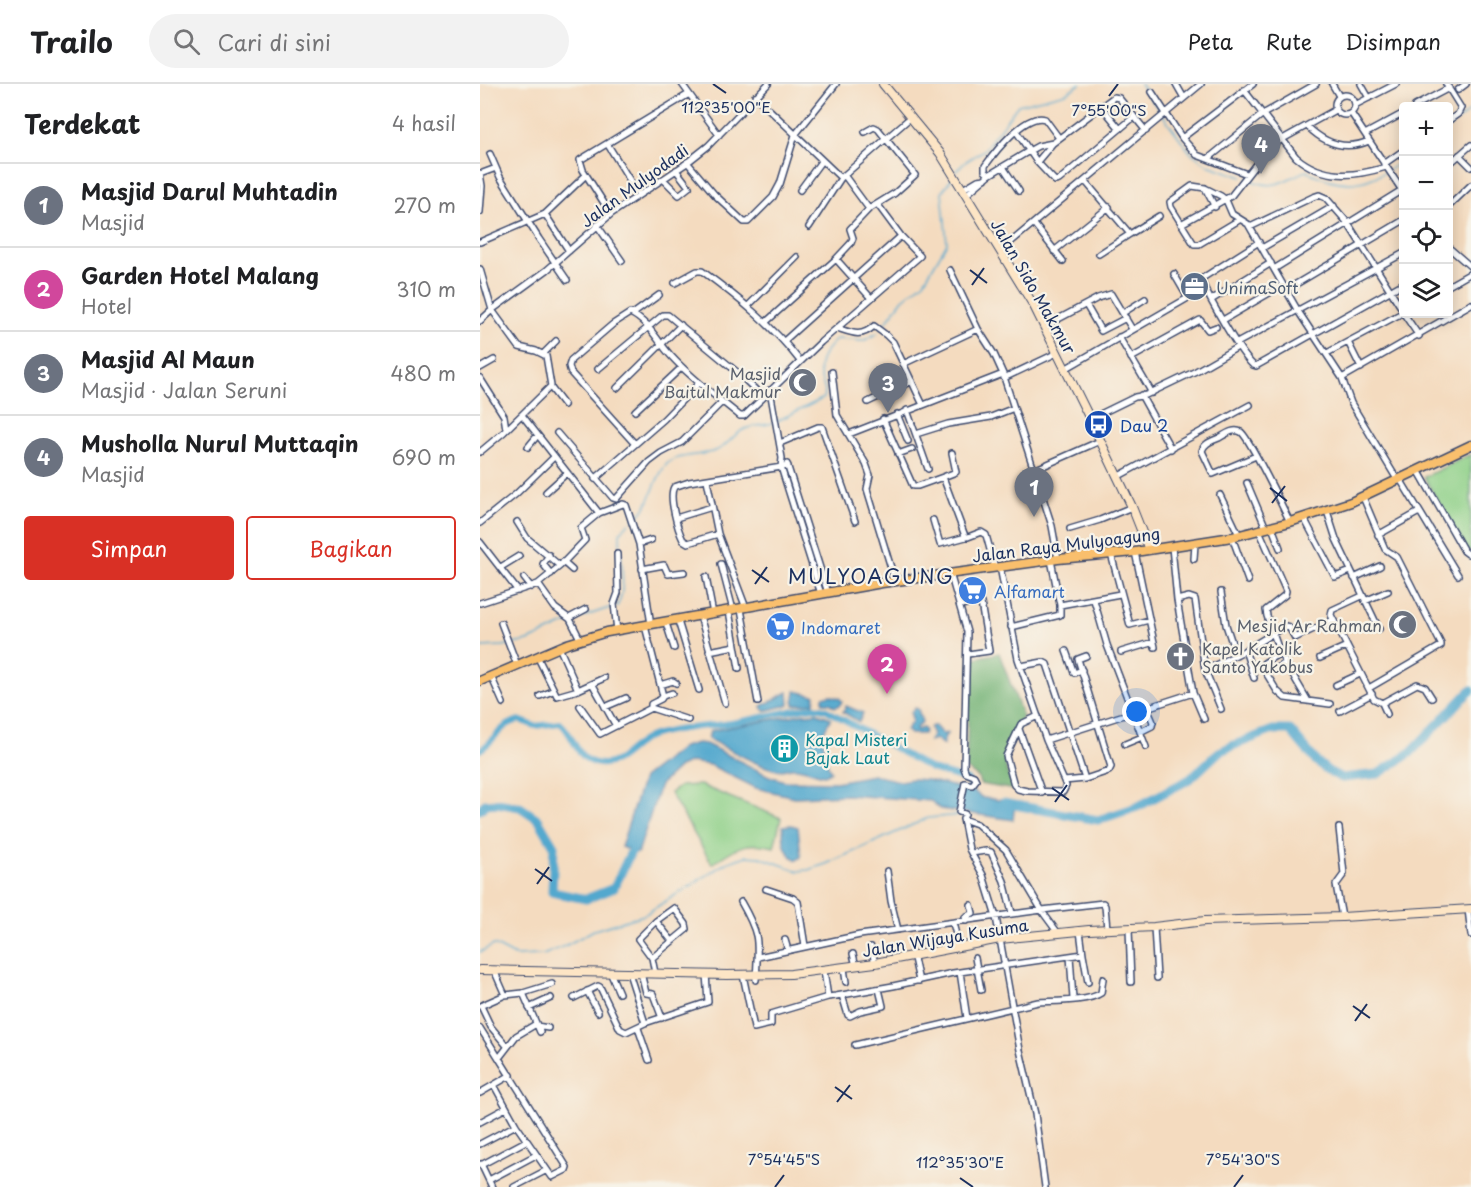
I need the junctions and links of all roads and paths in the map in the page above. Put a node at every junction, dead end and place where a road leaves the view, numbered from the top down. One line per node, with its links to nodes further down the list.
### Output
1 (682, 84): 17 (street)
2 (768, 84): 18 (street, Jalan Mulyodadi)
3 (836, 84): 40 (street)
4 (884, 84): 30 (main road, Jalan Sido Makmur)
5 (1176, 84): 20 (street)
6 (1253, 84): 14 (street)
7 (1316, 84): 27 (street)
8 (1332, 84): 19 (street)
9 (1361, 84): 21 (street)
10 (1396, 84): 21 (street)
11 (1466, 84): 15 (street)
12 (1199, 85): 20 (street)
13 (1448, 86): 22 (street); 32 (street)
14 (1244, 90): 27 (street); 42 (street)
15 (1458, 90)
16 (1152, 92): 28 (street)
17 (689, 94): 39 (street); 47 (street)
18 (755, 96): 39 (street, Jalan Mulyodadi); 40 (street)
19 (1339, 96): 23 (street); 25 (street)
20 (1184, 98): 28 (street)
21 (1369, 98): 23 (street)
22 (1422, 102)
23 (1355, 105): 26 (street)
24 (1102, 107): 31 (street); 34 (street); 41 (street)
25 (1335, 110): 26 (street); 33 (street)
26 (1351, 113): 38 (street)
27 (1263, 114): 43 (street); 53 (street)
28 (1163, 116): 36 (street); 42 (street)
29 (1399, 116): 38 (street)
30 (911, 117): 44 (street); 75 (main road, Jalan Sido Makmur)
31 (1134, 117): 34 (street); 36 (street)
32 (1453, 117)
33 (1307, 126): 43 (street); 45 (street)
34 (1120, 129): 57 (street)
35 (1016, 131): 41 (street); 49 (street); 67 (street)
36 (1146, 131): 69 (street)
37 (865, 132): 44 (street)
38 (1365, 134): 45 (street)
39 (719, 135): 56 (street, Jalan Mulyodadi)
40 (797, 137): 54 (street); 56 (street)
41 (1059, 138): 46 (street)
42 (1182, 138): 53 (street)
43 (1283, 138): 59 (street); 64 (street)
44 (887, 140): 66 (street); 80 (street)
45 (1369, 141): 59 (street)
46 (1053, 143): 49 (street); 57 (street)
47 (608, 144): 65 (street); 77 (street)
48 (1471, 145): 52 (street)
49 (1029, 151): 57 (street); 58 (street)
50 (490, 154): 61 (street)
51 (1399, 155): 59 (street)
52 (1460, 155): 55 (street); 60 (street)
53 (1209, 158): 64 (street)
54 (822, 160): 66 (street); 73 (street)
55 (1453, 161)
56 (687, 162): 62 (street, Jalan Mulyodadi)
57 (1037, 162)
58 (1004, 167): 67 (street); 74 (street)
59 (1386, 167): 71 (street)
60 (1471, 167)
61 (496, 168): 63 (street); 90 (street)
62 (676, 170): 68 (street, Jalan Mulyodadi); 68 (street)
63 (480, 174): 85 (street)
64 (1247, 175): 78 (street)
65 (586, 176): 86 (street); 87 (street)
66 (843, 176): 84 (street); 96 (street)
67 (987, 177): 75 (street)
68 (663, 179): 77 (street, Jalan Mulyodadi)
69 (1085, 181): 82 (street); 92 (street)
70 (1471, 185): 79 (street)
71 (1399, 186)
72 (1205, 188): 78 (street); 83 (street); 93 (street)
73 (800, 190)
74 (1019, 191)
75 (964, 192): 104 (main road, Jalan Sido Makmur)
76 (1399, 194): 95 (street)
77 (639, 195): 87 (street, Jalan Mulyodadi)
78 (1226, 200): 83 (street); 89 (street)
79 (1453, 203)
80 (878, 205): 84 (street); 99 (street)
81 (1334, 206): 95 (street); 97 (street); 101 (street)
82 (1109, 207): 98 (street); 105 (street)
83 (1215, 207): 93 (street)
84 (869, 209): 110 (street)
85 (480, 212)
86 (545, 214): 90 (street); 103 (street)
87 (611, 214): 94 (street, Jalan Mulyodadi)
88 (1159, 216): 98 (street)
89 (1239, 220): 93 (street); 97 (street)
90 (528, 221): 100 (street); 113 (street)
91 (1399, 223): 102 (street)
92 (1034, 224): 104 (street); 105 (street)
93 (1181, 224)
94 (597, 225): 103 (street, Jalan Mulyodadi); 111 (street)
95 (1348, 225): 102 (street); 114 (street)
96 (809, 227)
97 (1250, 227): 101 (street)
98 (1130, 234): 107 (street)
99 (901, 236): 121 (street); 131 (street)
100 (480, 242)
101 (1261, 245): 114 (street); 134 (street)
102 (1361, 247): 117 (street); 127 (street)
103 (569, 251): 113 (street, Jalan Mulyodadi)
104 (1000, 251): 149 (main road, Jalan Sido Makmur)
105 (1054, 251): 112 (street)
106 (1455, 253): 115 (street)
107 (1099, 254)
108 (1399, 256): 117 (street)
109 (797, 257): 137 (street)
110 (836, 258): 121 (street); 147 (street)
111 (622, 261)
112 (1063, 261)
113 (555, 264): 122 (street); 139 (street, Jalan Mulyodadi)
114 (1273, 266): 127 (street); 134 (street)
115 (1471, 267)
116 (480, 269): 126 (street)
117 (1375, 269): 129 (street); 140 (street)
118 (950, 270): 153 (street)
119 (1471, 273): 124 (street)
120 (1174, 274): 132 (street)
121 (854, 278): 131 (street); 159 (street)
122 (567, 280)
123 (675, 283): 137 (street)
124 (1453, 284)
125 (1399, 285): 129 (street)
126 (483, 288): 139 (street)
127 (1285, 288): 140 (street); 145 (street)
128 (1200, 291): 132 (street)
129 (1389, 291): 138 (street); 155 (street)
130 (659, 295): 141 (street)
131 (870, 297): 152 (street)
132 (1188, 298): 154 (street)
133 (1145, 299): 142 (street)
134 (1211, 300): 145 (street)
135 (1471, 304): 156 (street)
136 (1086, 305): 142 (street); 142 (street); 149 (street)
137 (748, 306): 147 (street)
138 (1399, 306)
139 (492, 310): 146 (street, Jalan Mulyodadi); 165 (street)
140 (1298, 311): 155 (street); 162 (street)
141 (633, 314): 150 (street); 207 (street)
142 (1124, 316): 154 (street)
143 (1399, 316): 160 (street)
144 (1407, 318): 156 (street)
145 (1223, 320): 162 (street)
146 (480, 321)
147 (766, 322): 159 (street)
148 (681, 325): 150 (street); 161 (street); 186 (street)
149 (1045, 326): 163 (main road, Jalan Sido Makmur)
150 (650, 327): 161 (street); 173 (street)
151 (1216, 327): 166 (street)
152 (837, 328): 168 (street); 169 (street)
153 (978, 329): 169 (street); 176 (street)
154 (1132, 329): 157 (street)
155 (1313, 332): 162 (street); 164 (street)
156 (1419, 336): 172 (street)
157 (1119, 337): 166 (street); 174 (street)
158 (556, 341): 165 (street)
159 (784, 341): 168 (street)
160 (1348, 342): 164 (street); 172 (street)
161 (662, 345): 170 (street); 182 (street)
162 (1236, 345): 184 (street)
163 (1057, 353): 174 (main road, Jalan Sido Makmur); 176 (street)
164 (1327, 353): 178 (street)
165 (543, 354): 181 (street)
166 (1131, 358): 184 (street)
167 (494, 360): 171 (street)
168 (800, 361): 183 (street)
169 (903, 364): 179 (street)
170 (682, 367): 180 (street); 194 (street)
171 (480, 368)
172 (1361, 368): 178 (street)
173 (598, 369)
174 (1065, 369): 198 (main road, Jalan Sido Makmur)
175 (832, 372): 201 (street)
176 (1003, 376): 190 (street); 192 (street)
177 (480, 378): 199 (street)
178 (1342, 378): 228 (street)
179 (912, 381): 188 (street); 190 (street)
180 (699, 383): 187 (street); 207 (street)
181 (551, 388): 189 (street); 196 (street)
182 (617, 388)
183 (770, 390): 186 (street); 204 (street)
184 (1152, 393): 185 (street)
185 (1141, 395): 198 (street); 211 (street)
186 (763, 397): 187 (street)
187 (722, 402): 226 (street)
188 (868, 402)
189 (564, 405)
190 (923, 405): 193 (street)
191 (1250, 405): 211 (street)
192 (1014, 408): 202 (street); 221 (street)
193 (907, 410): 195 (street); 202 (street)
194 (635, 411)
195 (897, 414): 197 (street); 205 (street)
196 (522, 415): 199 (street); 203 (street)
197 (883, 419): 201 (street); 214 (street)
198 (1090, 419): 206 (main road, Jalan Sido Makmur)
199 (506, 429): 212 (street)
200 (557, 434): 226 (street)
201 (849, 434): 283 (street)
202 (916, 434): 220 (street)
203 (537, 436): 209 (street); 216 (street)
204 (779, 441): 217 (street); 241 (street)
205 (908, 441)
206 (1100, 441): 221 (street); 225 (main road, Jalan Sido Makmur)
207 (635, 444): 226 (street)
208 (1471, 444): 222 (main road, Jalan Raya Mulyoagung)
209 (528, 447)
210 (912, 449): 214 (street)
211 (1171, 449): 225 (street)
212 (480, 452)
213 (952, 453): 224 (street)
214 (898, 454): 224 (street)
215 (1256, 456): 215 (street); 243 (street)
216 (554, 457): 223 (street); 244 (street)
217 (782, 458): 218 (street); 219 (street)
218 (788, 466): 219 (street); 247 (street)
219 (781, 467): 227 (street); 247 (street)
220 (928, 469)
221 (1034, 470): 266 (street)
222 (1418, 470): 228 (main road, Jalan Raya Mulyoagung); 260 (street)
223 (567, 473): 230 (street); 236 (street)
224 (943, 477): 251 (street)
225 (1117, 477): 234 (main road, Jalan Sido Makmur)
226 (595, 479)
227 (707, 480): 233 (street); 238 (street)
228 (1399, 480): 232 (main road, Jalan Raya Mulyoagung); 237 (street)
229 (1247, 483): 246 (street)
230 (546, 492)
231 (1220, 495): 250 (street)
232 (1363, 497): 235 (main road, Jalan Raya Mulyoagung); 249 (street)
233 (712, 507): 238 (street); 248 (street)
234 (1132, 507): 245 (street); 258 (main road, Jalan Sido Makmur)
235 (1327, 511): 239 (main road, Jalan Raya Mulyoagung); 274 (street)
236 (598, 512): 254 (street); 267 (street)
237 (1419, 512): 249 (street); 278 (street)
238 (676, 518): 248 (street)
239 (1304, 518): 243 (main road, Jalan Raya Mulyoagung); 274 (street)
240 (933, 520): 251 (street)
241 (855, 521)
242 (517, 522): 263 (street)
243 (1290, 522): 246 (main road, Jalan Raya Mulyoagung)
244 (480, 523)
245 (1070, 529)
246 (1266, 529): 250 (main road, Jalan Raya Mulyoagung); 257 (street); 313 (street)
247 (804, 530): 289 (street)
248 (718, 534): 298 (street)
249 (1378, 535): 345 (street)
250 (1235, 536): 255 (main road, Jalan Raya Mulyoagung); 282 (street)
251 (966, 537): 271 (street)
252 (651, 540): 254 (street)
253 (480, 542): 270 (street)
254 (639, 543): 272 (street)
255 (1195, 544): 256 (main road, Jalan Raya Mulyoagung); 265 (street)
256 (1172, 547): 258 (main road, Jalan Raya Mulyoagung); 293 (street)
257 (1280, 548)
258 (1149, 550): 259 (main road, Jalan Raya Mulyoagung)
259 (1135, 552): 262 (main road, Jalan Raya Mulyoagung); 302 (street)
260 (1471, 553)
261 (617, 554): 311 (street)
262 (1111, 554): 266 (main road, Jalan Raya Mulyoagung); 290 (street)
263 (549, 555): 267 (street); 277 (street)
264 (519, 556): 270 (street)
265 (1194, 559)
266 (1055, 560): 271 (main road, Jalan Raya Mulyoagung); 295 (street)
267 (562, 564): 273 (street); 277 (street)
268 (721, 564): 298 (street)
269 (1380, 566): 281 (street)
270 (501, 567): 286 (street)
271 (998, 568): 276 (main road, Jalan Raya Mulyoagung); 309 (street)
272 (642, 569): 275 (street); 308 (street)
273 (572, 570)
274 (1351, 571): 281 (street)
275 (684, 572)
276 (950, 573): 283 (main road, Jalan Raya Mulyoagung); 296 (street)
277 (551, 574): 284 (street)
278 (1458, 575)
279 (706, 577): 299 (street)
280 (524, 578): 285 (street)
281 (1354, 578): 291 (street)
282 (1248, 581)
283 (895, 582): 289 (main road, Jalan Raya Mulyoagung)
284 (538, 584): 285 (street); 301 (street)
285 (531, 587): 286 (street)
286 (518, 591): 294 (street)
287 (1388, 591): 291 (street)
288 (1221, 592): 325 (street)
289 (824, 593): 298 (main road, Jalan Raya Mulyoagung)
290 (1120, 594): 292 (street); 307 (street)
291 (1364, 599): 303 (street); 310 (street)
292 (1094, 600): 295 (street); 368 (street)
293 (1177, 600): 334 (street); 350 (street)
294 (480, 603)
295 (1060, 604): 309 (street)
296 (960, 605): 324 (street); 324 (street)
297 (586, 609): 301 (street)
298 (737, 610): 299 (main road, Jalan Raya Mulyoagung); 315 (street); 357 (street)
299 (713, 614): 300 (main road, Jalan Raya Mulyoagung)
300 (700, 616): 304 (main road, Jalan Raya Mulyoagung); 319 (street)
301 (571, 620): 314 (street)
302 (1149, 620): 307 (street); 321 (street)
303 (1333, 620): 313 (street); 316 (street)
304 (678, 621): 306 (main road, Jalan Raya Mulyoagung); 347 (street)
305 (501, 623): 330 (street)
306 (666, 623): 308 (main road, Jalan Raya Mulyoagung); 318 (street)
307 (1130, 625): 312 (street)
308 (648, 626): 311 (main road, Jalan Raya Mulyoagung); 343 (street)
309 (1011, 627): 331 (street)
310 (1379, 629)
311 (617, 630): 314 (main road, Jalan Raya Mulyoagung)
312 (1132, 633)
313 (1274, 634): 322 (street); 323 (street)
314 (580, 639): 317 (main road, Jalan Raya Mulyoagung)
315 (735, 646): 319 (street); 332 (street)
316 (1347, 646): 328 (street); 336 (street)
317 (559, 647): 326 (main road, Jalan Raya Mulyoagung); 346 (street)
318 (674, 648)
319 (709, 651): 359 (street)
320 (1066, 651): 333 (street)
321 (1121, 651)
322 (1245, 651): 325 (street); 339 (street)
323 (1280, 653): 329 (street); 335 (street)
324 (968, 654): 384 (street)
325 (1236, 655): 334 (street)
326 (537, 656): 330 (main road, Jalan Raya Mulyoagung); 348 (street)
327 (1086, 656): 333 (street)
328 (1320, 658)
329 (1286, 663): 335 (street); 356 (street)
330 (518, 664): 337 (main road, Jalan Raya Mulyoagung)
331 (1021, 666): 370 (street); 376 (street)
332 (738, 668)
333 (1082, 670): 373 (street)
334 (1205, 670): 366 (street)
335 (1266, 673): 356 (street)
336 (1360, 674): 344 (street); 345 (street)
337 (491, 676): 340 (main road, Jalan Raya Mulyoagung); 358 (street)
338 (604, 678): 342 (street)
339 (1254, 678)
340 (480, 681)
341 (676, 683): 343 (street)
342 (593, 685): 346 (street); 363 (street)
343 (660, 685): 353 (street)
344 (1336, 686)
345 (1369, 688): 351 (street)
346 (578, 690): 348 (street)
347 (699, 690)
348 (555, 693): 352 (street)
349 (672, 693): 353 (street)
350 (1193, 693): 365 (street); 371 (street)
351 (1372, 694): 360 (street); 367 (street)
352 (540, 696)
353 (663, 696): 364 (street)
354 (626, 698): 363 (street)
355 (1431, 698): 360 (street)
356 (1308, 701): 361 (street)
357 (758, 702)
358 (503, 703)
359 (725, 703)
360 (1382, 703): 369 (street)
361 (1330, 704)
362 (580, 706): 374 (street)
363 (605, 707): 374 (street)
364 (651, 708): 372 (street); 374 (street)
365 (1147, 708): 368 (street); 377 (street)
366 (1221, 709)
367 (1340, 711)
368 (1132, 712): 373 (street); 377 (street)
369 (1387, 714)
370 (1038, 716): 375 (street); 378 (street)
371 (1204, 719)
372 (688, 720)
373 (1098, 722): 376 (street); 381 (street)
374 (616, 726)
375 (1019, 729): 383 (street); 383 (street)
376 (1070, 732): 378 (street); 381 (street)
377 (1141, 735): 379 (street); 380 (street)
378 (1046, 740): 382 (street)
379 (1125, 744)
380 (1146, 747)
381 (1085, 778): 382 (street)
382 (1065, 784): 383 (street)
383 (1042, 793)
384 (962, 814): 386 (street); 392 (street)
385 (1339, 828): 395 (street)
386 (971, 853): 393 (street); 394 (street)
387 (887, 871): 402 (street)
388 (766, 889): 409 (street)
389 (741, 902): 417 (street)
390 (971, 905): 397 (street)
391 (1469, 909): 395 (main road, Jalan Wijaya Kusuma); 405 (street)
392 (1042, 910): 393 (street); 400 (street); 404 (street)
393 (1012, 914): 394 (street)
394 (996, 917): 397 (street); 406 (street)
395 (1342, 917): 399 (main road, Jalan Wijaya Kusuma)
396 (656, 921): 408 (street); 408 (street); 418 (street)
397 (966, 921): 398 (street)
398 (953, 923): 402 (street); 410 (street)
399 (1154, 927): 401 (main road, Jalan Wijaya Kusuma); 437 (street)
400 (1107, 929): 401 (main road, Jalan Wijaya Kusuma); 403 (main road, Jalan Wijaya Kusuma)
401 (1129, 929): 442 (street)
402 (898, 930): 409 (street)
403 (1080, 931): 404 (main road, Jalan Wijaya Kusuma); 415 (street)
404 (1058, 933): 406 (main road, Jalan Wijaya Kusuma)
405 (1471, 935)
406 (1000, 939): 410 (main road, Jalan Wijaya Kusuma); 421 (street)
407 (785, 940): 412 (street)
408 (672, 941): 418 (street)
409 (805, 946): 412 (street)
410 (959, 946): 414 (main road, Jalan Wijaya Kusuma)
411 (871, 947): 420 (street)
412 (788, 950): 417 (street)
413 (853, 954): 422 (street)
414 (913, 954): 420 (main road, Jalan Wijaya Kusuma); 439 (street)
415 (1083, 954): 416 (street); 441 (street)
416 (1070, 956): 421 (street); 455 (street)
417 (758, 957): 436 (street)
418 (652, 958): 432 (street)
419 (975, 958): 424 (street)
420 (875, 963): 422 (main road, Jalan Wijaya Kusuma)
421 (1006, 964): 424 (street); 458 (street)
422 (856, 966): 423 (main road, Jalan Wijaya Kusuma)
423 (844, 968): 428 (main road, Jalan Wijaya Kusuma); 440 (street)
424 (976, 969): 429 (street); 446 (street)
425 (480, 970): 426 (main road, Jalan Wijaya Kusuma)
426 (494, 970): 427 (main road, Jalan Wijaya Kusuma); 450 (street)
427 (541, 970): 435 (main road, Jalan Wijaya Kusuma); 444 (street)
428 (824, 971): 436 (main road, Jalan Wijaya Kusuma); 452 (street)
429 (960, 972): 439 (street); 461 (street)
430 (629, 973): 431 (main road, Jalan Wijaya Kusuma); 435 (main road, Jalan Wijaya Kusuma); 462 (street)
431 (641, 973): 432 (main road, Jalan Wijaya Kusuma); 460 (street)
432 (656, 973): 433 (main road, Jalan Wijaya Kusuma)
433 (706, 974): 434 (main road, Jalan Wijaya Kusuma); 460 (street)
434 (743, 975): 436 (main road, Jalan Wijaya Kusuma); 452 (street)
435 (612, 977): 449 (street)
436 (756, 978)
437 (1157, 978)
438 (1103, 979): 455 (street)
439 (919, 981): 445 (street)
440 (846, 982)
441 (1089, 982)
442 (1131, 982)
443 (552, 984): 444 (street)
444 (544, 986): 447 (street)
445 (879, 989): 451 (street); 451 (street)
446 (981, 990)
447 (523, 993): 450 (street); 457 (street)
448 (588, 993): 454 (street); 459 (street); 466 (street)
449 (619, 993)
450 (505, 995): 456 (street)
451 (842, 995): 452 (street)
452 (828, 997)
453 (551, 998): 457 (street)
454 (574, 998)
455 (1073, 999): 458 (street)
456 (481, 1006): 468 (street)
457 (529, 1008): 463 (street)
458 (1013, 1008): 461 (street); 485 (street)
459 (598, 1012)
460 (662, 1018): 462 (street)
461 (967, 1018): 467 (street)
462 (645, 1023): 466 (street)
463 (537, 1025): 465 (street); 468 (street)
464 (480, 1028): 469 (street)
465 (548, 1028)
466 (638, 1028): 470 (street)
467 (855, 1045)
468 (507, 1046): 469 (street)
469 (499, 1058): 471 (street)
470 (649, 1060)
471 (511, 1075): 472 (street); 481 (street)
472 (494, 1085): 473 (street); 474 (street)
473 (480, 1093)
474 (506, 1108): 475 (street); 476 (street)
475 (480, 1122)
476 (516, 1125): 477 (street); 478 (street)
477 (526, 1141): 479 (street); 480 (street)
478 (480, 1144)
479 (536, 1155): 481 (street); 482 (street)
480 (481, 1163): 482 (street)
481 (547, 1170): 484 (street)
482 (485, 1178): 483 (street)
483 (492, 1187)
484 (515, 1187)
485 (1045, 1187)

